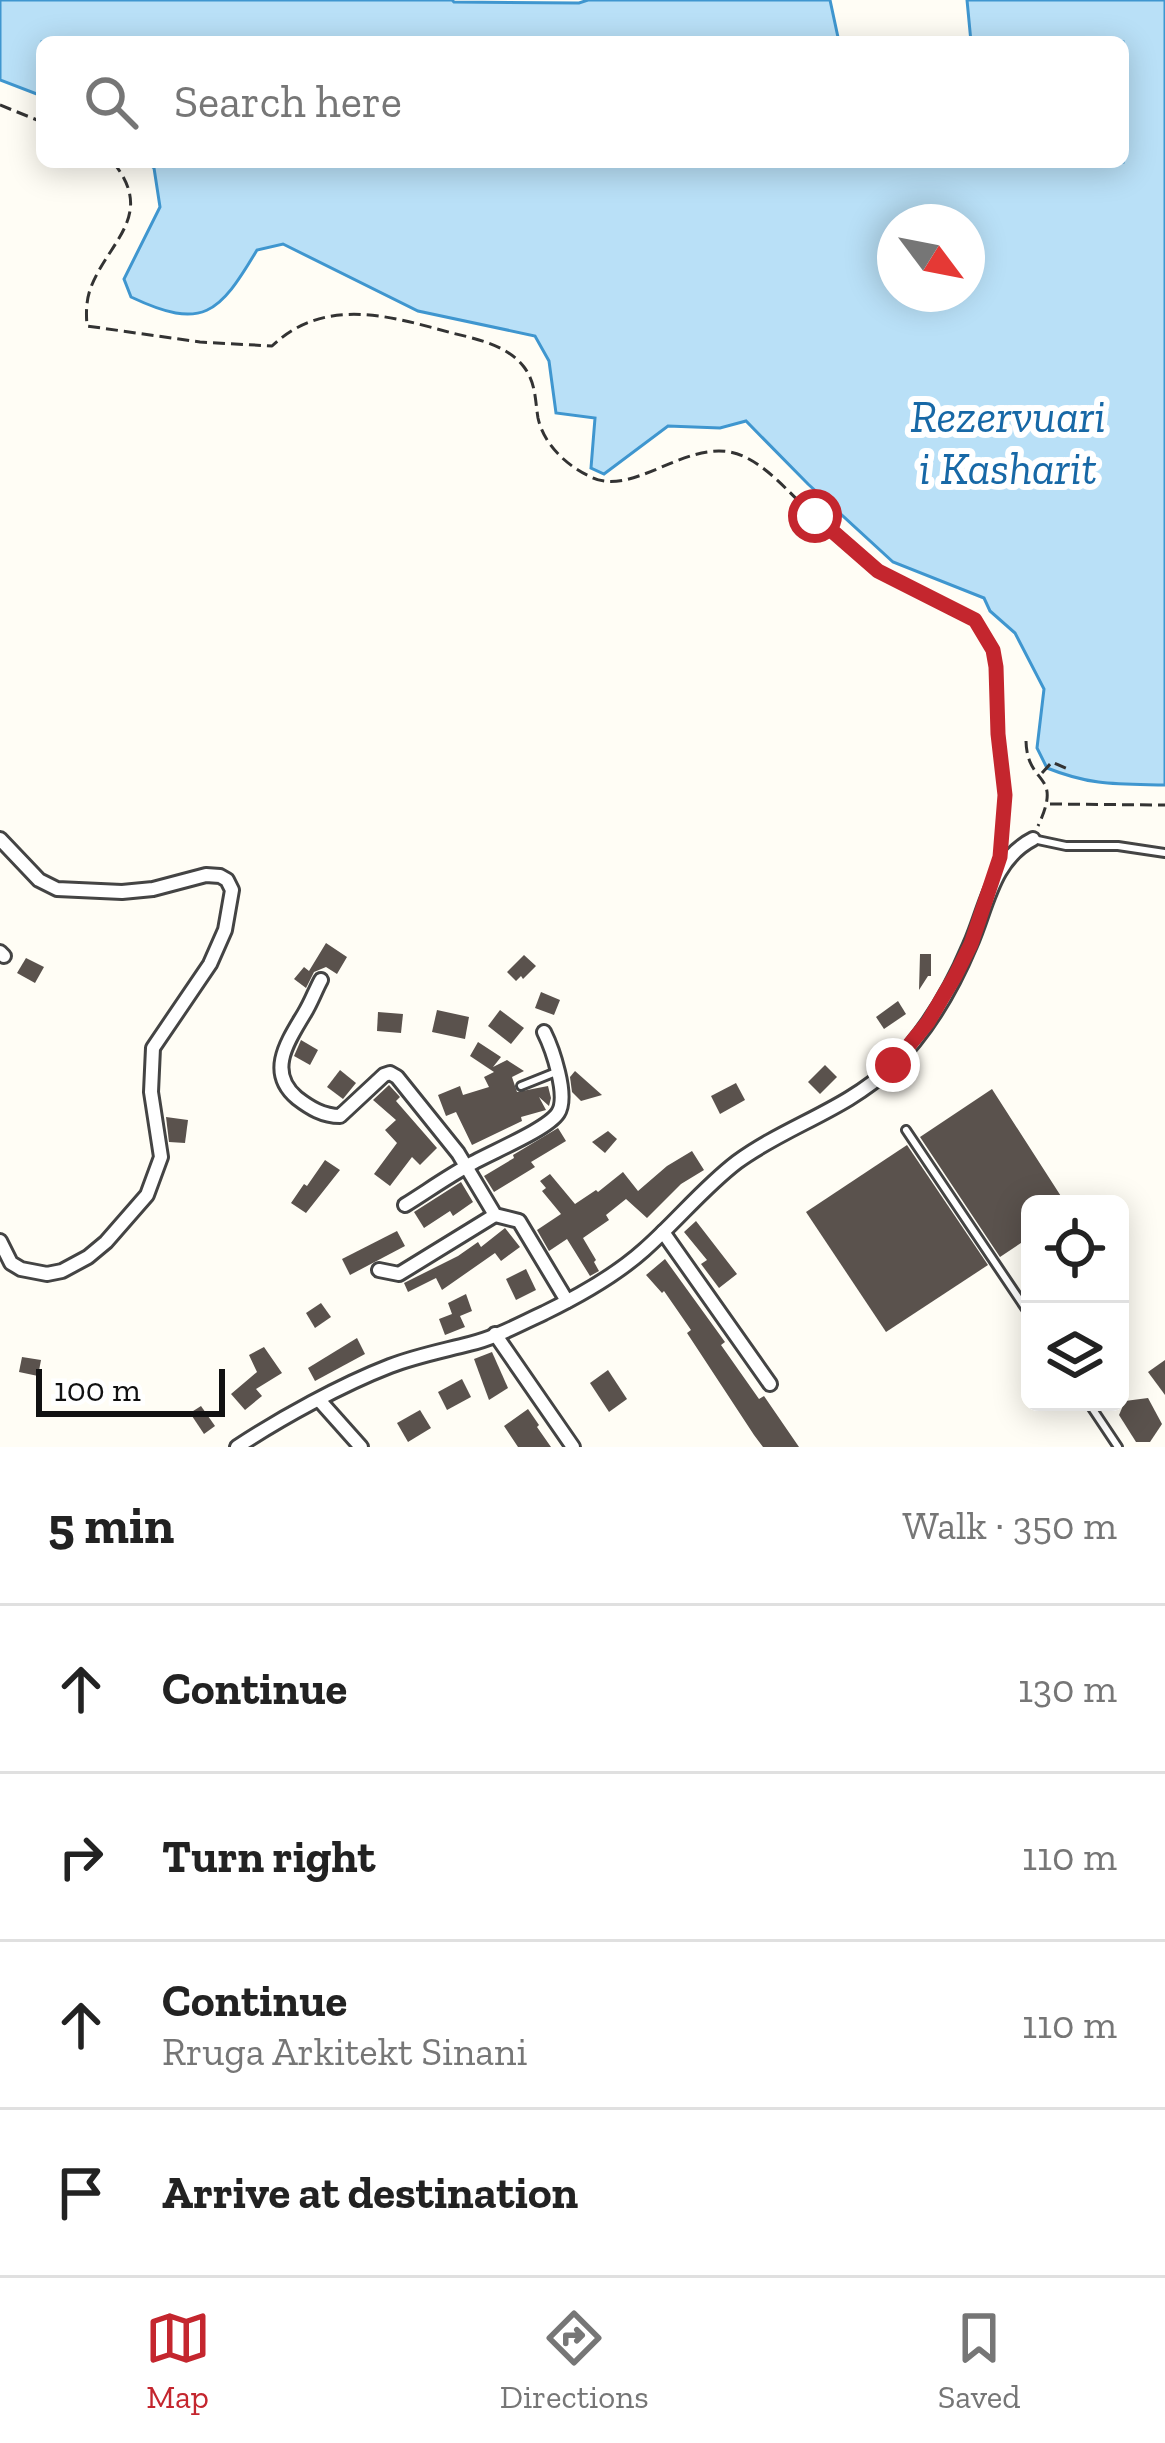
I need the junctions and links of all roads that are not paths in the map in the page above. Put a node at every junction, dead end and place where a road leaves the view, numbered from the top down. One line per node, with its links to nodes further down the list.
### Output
1 (0, 839): 13 (street)
2 (1034, 839): 3 (lane); 12 (street)
3 (1165, 853)
4 (321, 980): 9 (street)
5 (544, 1031): 6 (street)
6 (557, 1071): 7 (lane); 9 (street)
7 (520, 1086)
8 (906, 1130): 16 (lane)
9 (466, 1166): 10 (street); 11 (street)
10 (405, 1205)
11 (495, 1215): 14 (street); 15 (street)
12 (663, 1232): 15 (street); 18 (street)
13 (0, 1241)
14 (379, 1270)
15 (567, 1300): 17 (street)
16 (1022, 1303)
17 (496, 1334): 19 (street); 23 (street)
18 (770, 1384)
19 (320, 1401): 21 (street); 22 (street)
20 (1094, 1411): 24 (lane)
21 (237, 1447)
22 (362, 1447)
23 (572, 1447)
24 (1118, 1447)

